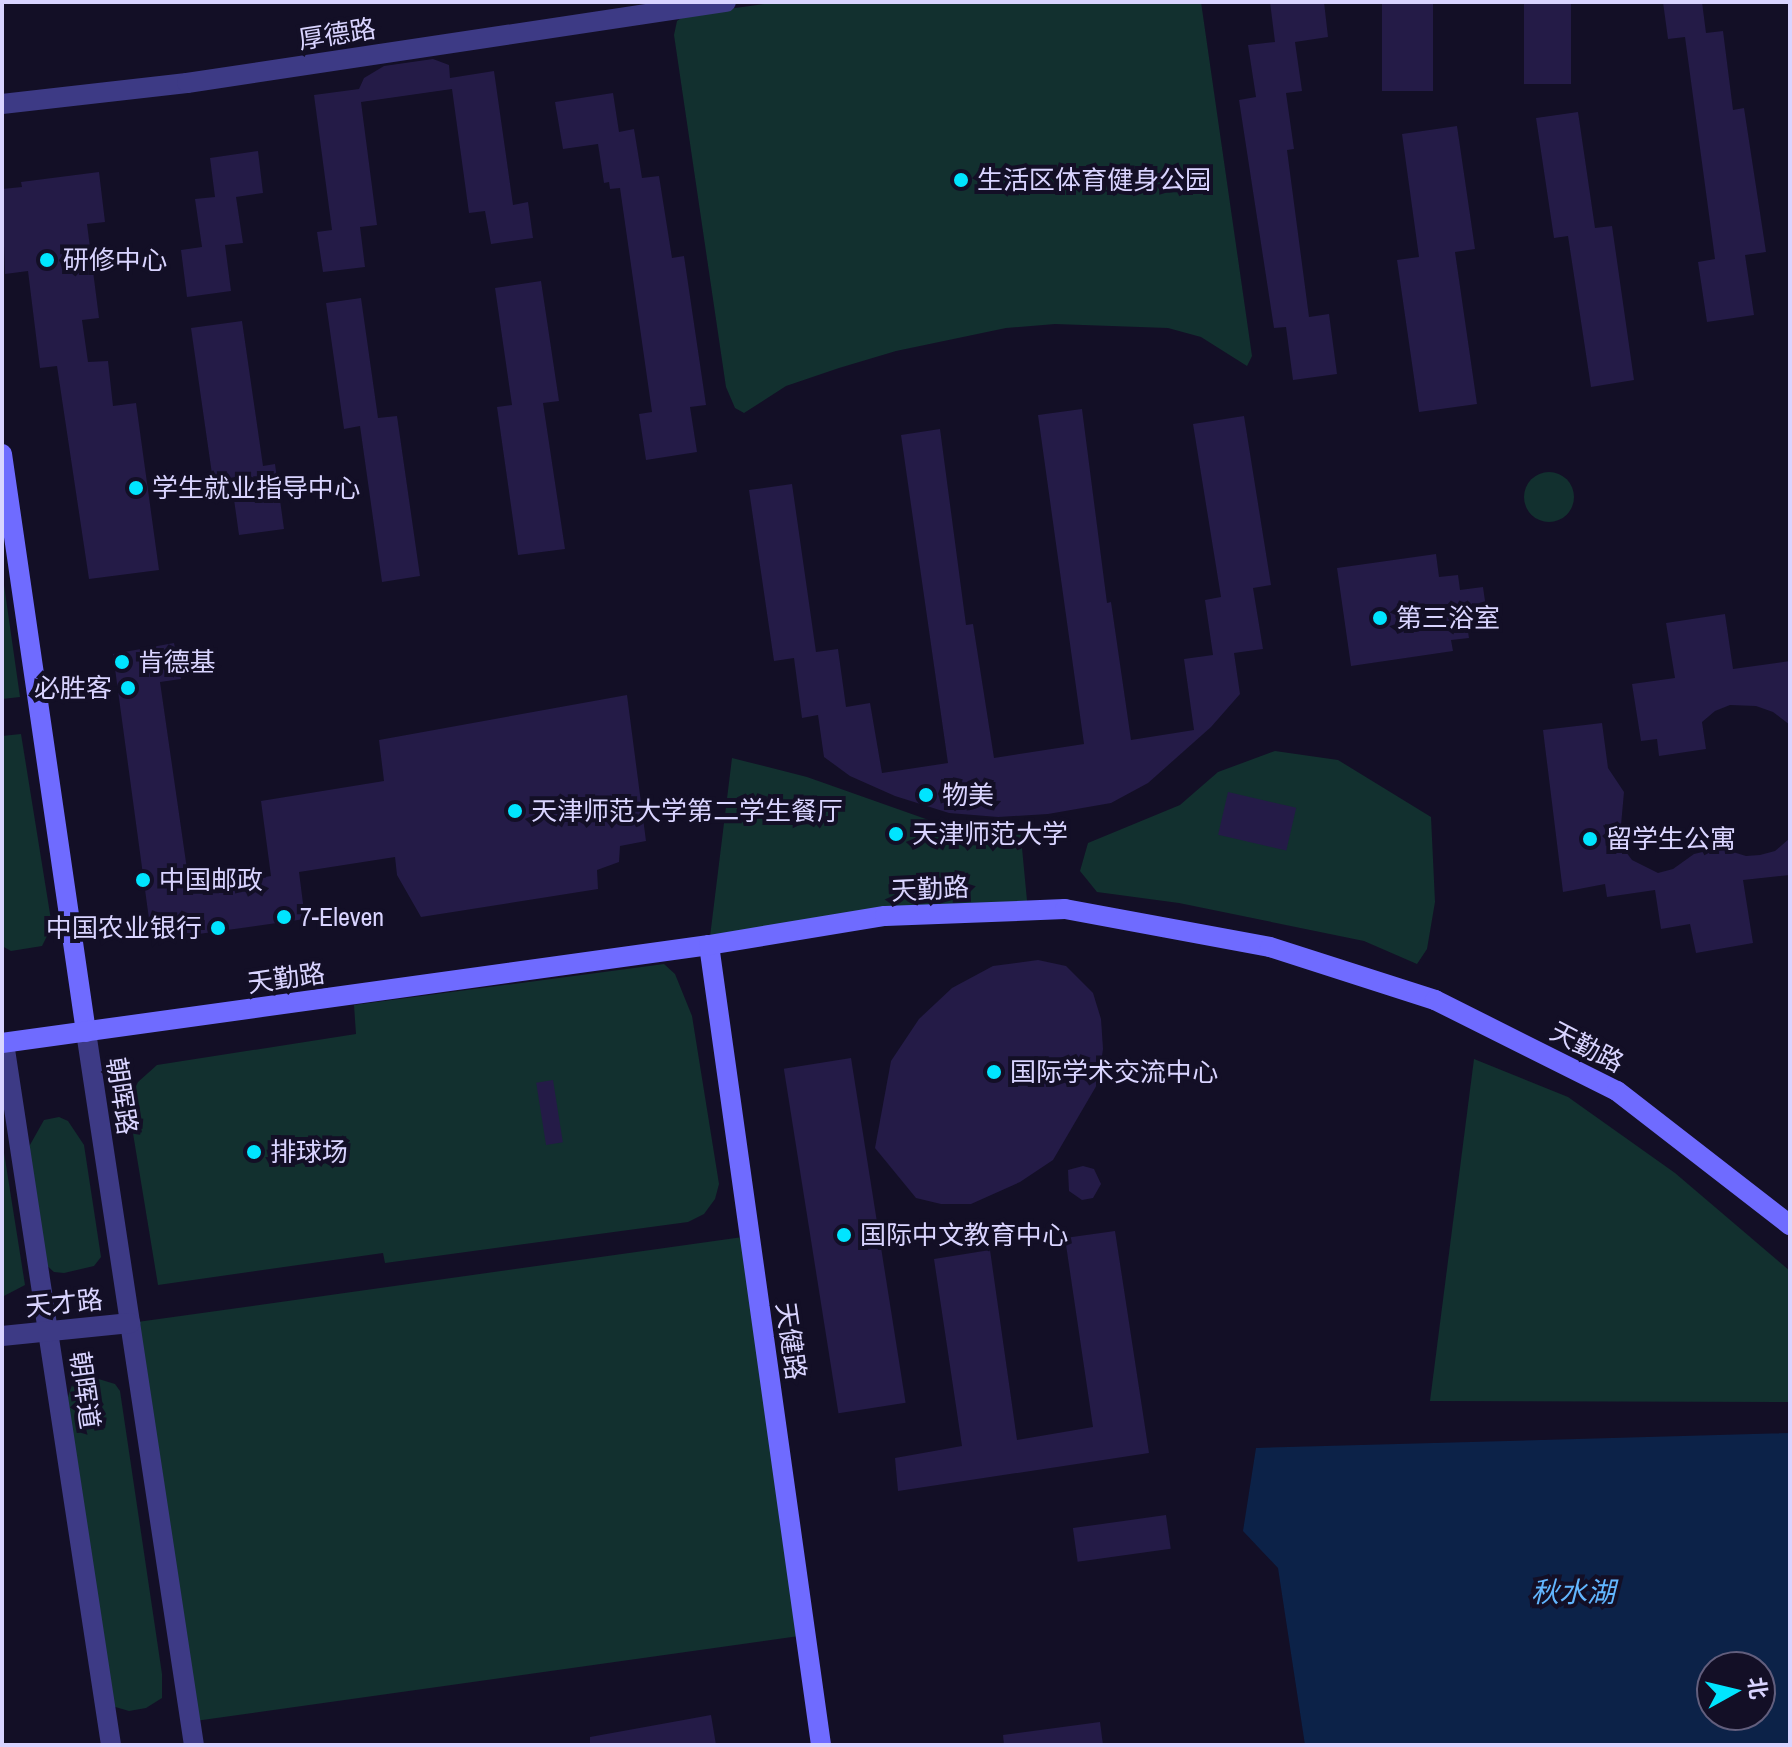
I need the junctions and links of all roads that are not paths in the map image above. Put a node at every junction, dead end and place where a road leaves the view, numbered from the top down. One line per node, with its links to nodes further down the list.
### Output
1 (726, 2): 2 (street, 厚德路)
2 (2, 104)
3 (2, 454): 5 (street, 朝晖路)
4 (709, 945): 5 (street, 天勤路); 7 (street, 天勤路); 13 (street, 天健路)
5 (86, 1032): 6 (street, 天勤路); 8 (street, 朝晖路)
6 (3, 1037): 9 (street, 朝晖道)
7 (1790, 1225)
8 (130, 1323): 9 (street, 天才路); 12 (street, 朝晖路)
9 (50, 1328): 10 (street, 天才路); 11 (street, 朝晖道)
10 (2, 1336)
11 (111, 1745)
12 (194, 1745)
13 (821, 1745)

